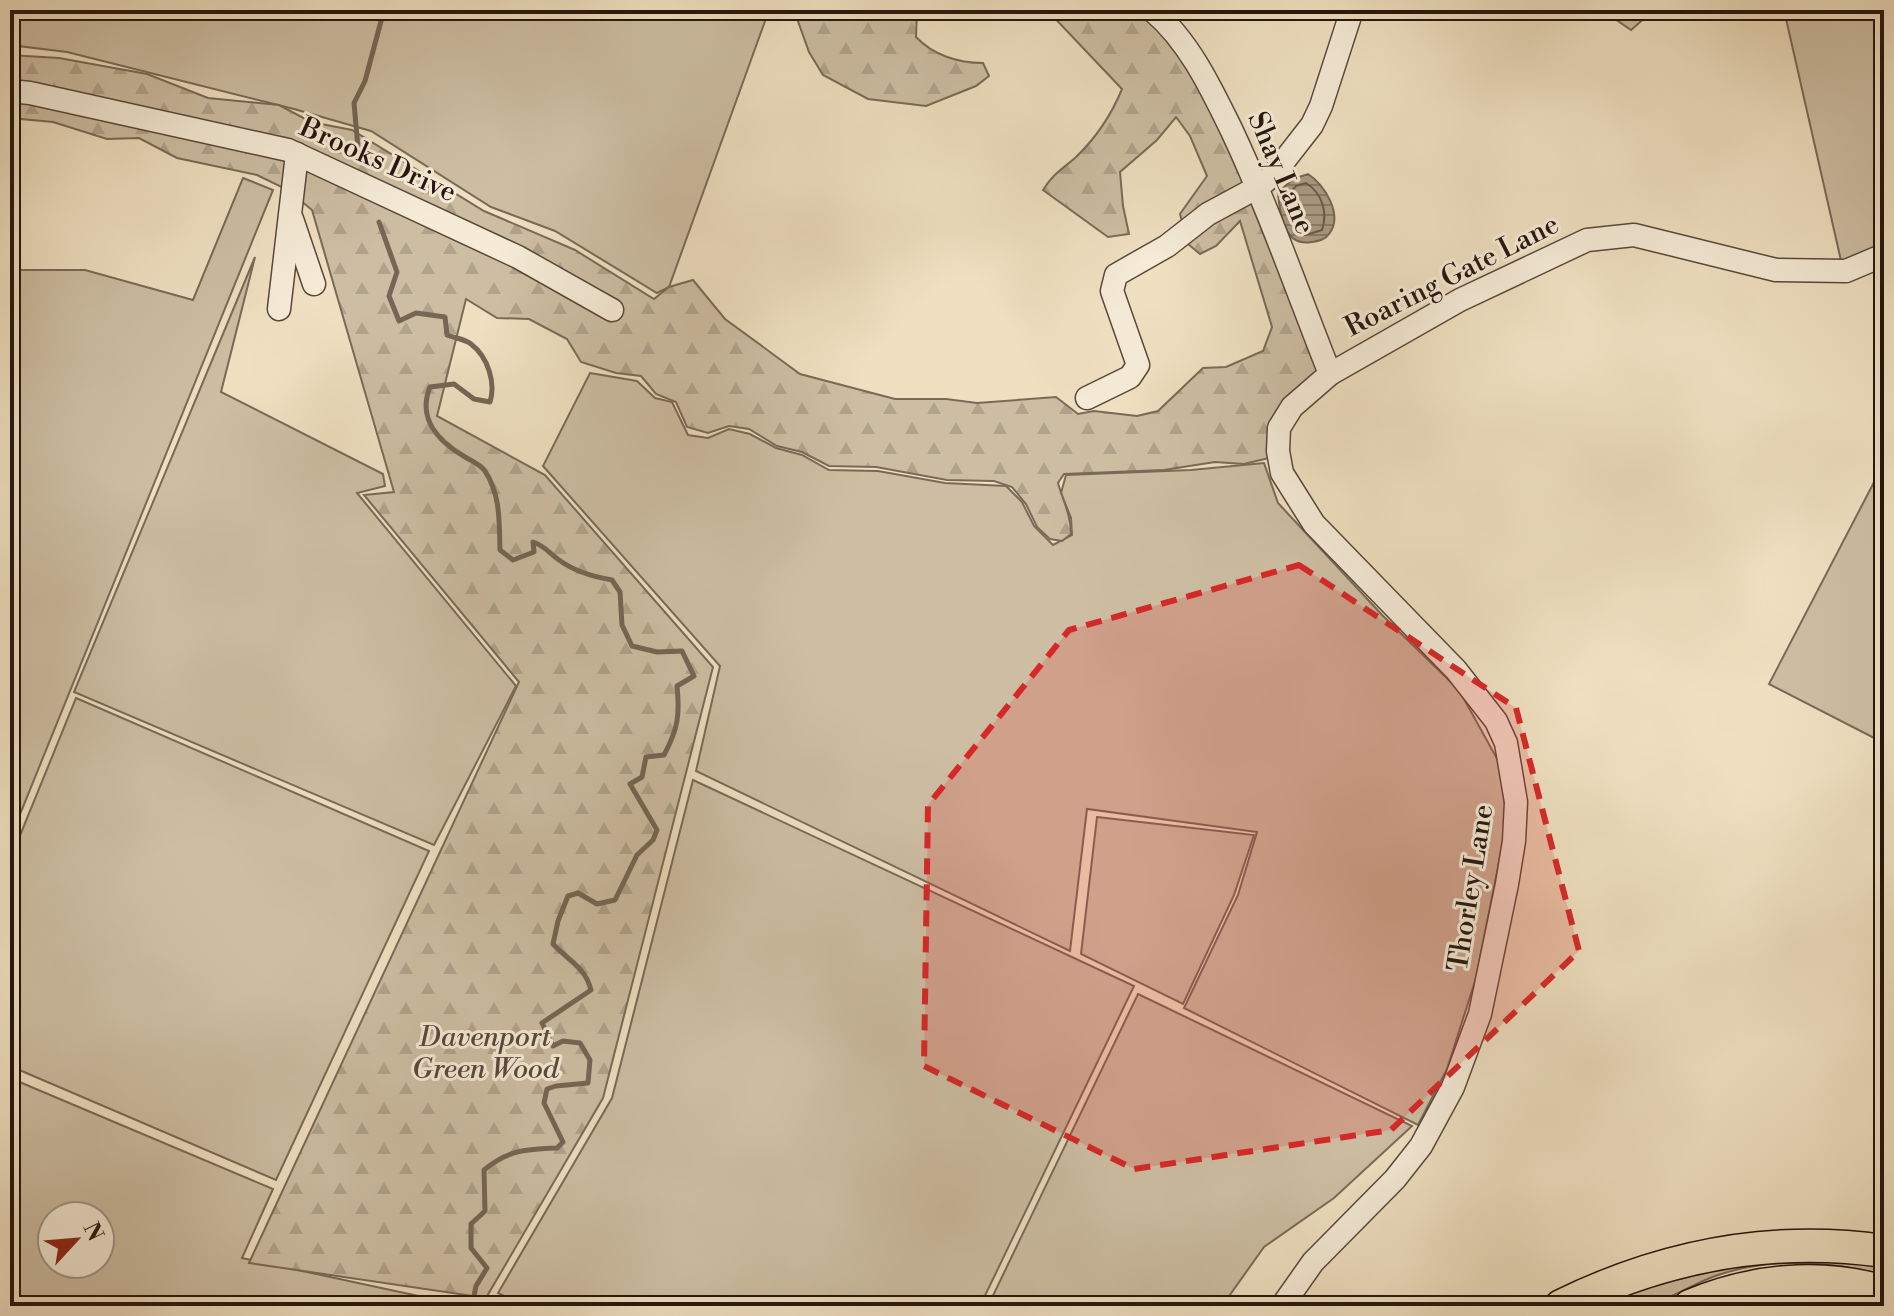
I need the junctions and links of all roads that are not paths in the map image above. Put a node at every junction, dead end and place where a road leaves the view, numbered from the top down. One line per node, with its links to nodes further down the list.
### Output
1 (1152, 10): 5 (street, Shay Lane)
2 (1352, 10): 5 (street)
3 (10, 91): 4 (street, Brooks Drive)
4 (297, 154): 6 (street); 10 (street, Brooks Drive)
5 (1258, 187): 11 (street, Shay Lane); 12 (street)
6 (290, 214): 8 (street); 9 (street)
7 (1884, 255): 11 (street, Roaring Gate Lane)
8 (314, 284)
9 (279, 309)
10 (612, 310)
11 (1330, 374): 15 (street, Thorley Lane)
12 (1087, 398)
13 (1884, 1251): 16 (highway)
14 (1884, 1292): 17 (highway)
15 (1282, 1306)
16 (1561, 1306)
17 (1690, 1306)

